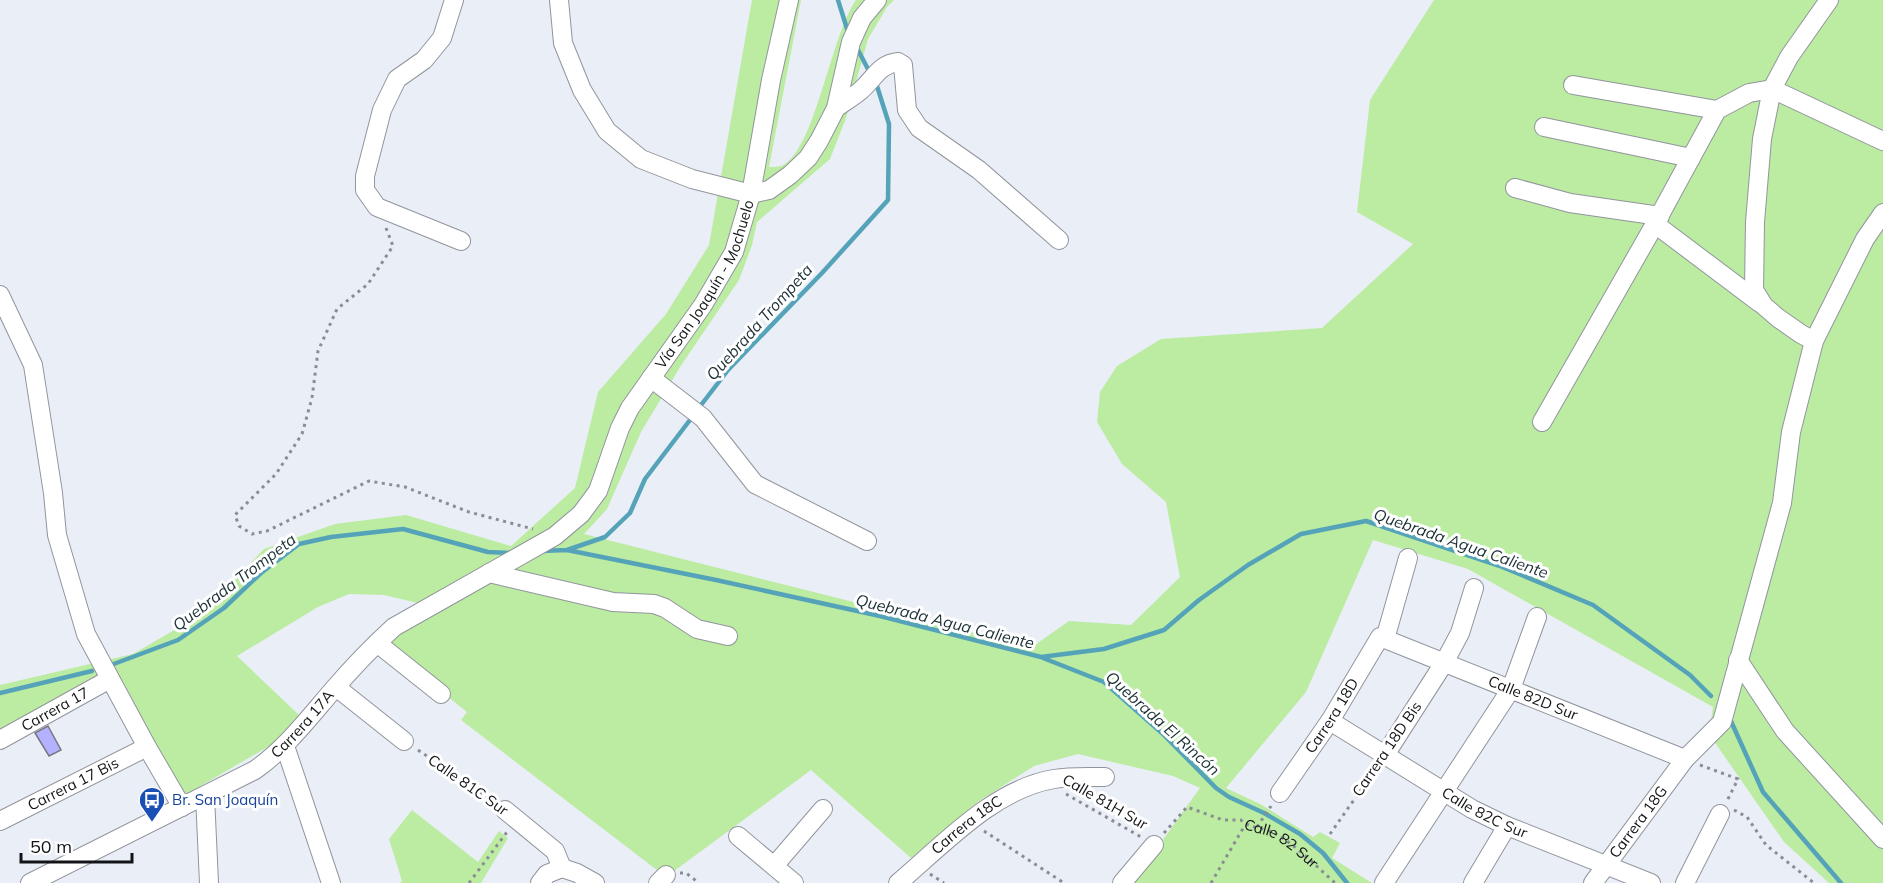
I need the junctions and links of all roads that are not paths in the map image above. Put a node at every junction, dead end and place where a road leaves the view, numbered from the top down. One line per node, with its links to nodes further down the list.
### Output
1 (454, 0): 18 (street)
2 (559, 0): 14 (street)
3 (877, 0): 8 (street)
4 (1829, 0): 7 (street)
5 (792, 1): 14 (street, Vía San Joaquín - Mochuelo)
6 (1573, 86): 9 (street)
7 (1772, 89): 9 (street); 11 (street); 20 (street)
8 (836, 108): 14 (street); 17 (street)
9 (1717, 110): 12 (street)
10 (1544, 127): 12 (street)
11 (1883, 141)
12 (1691, 158): 16 (street)
13 (1515, 188): 16 (street)
14 (752, 194): 22 (street, Vía San Joaquín - Mochuelo)
15 (1883, 213): 21 (street, Carrera 18G)
16 (1658, 220): 20 (street); 23 (street)
17 (1059, 240)
18 (461, 241)
19 (0, 295): 35 (street)
20 (1764, 306): 21 (street)
21 (1814, 341): 33 (street, Carrera 18G)
22 (651, 378): 24 (street, Vía San Joaquín - Mochuelo); 25 (street)
23 (1542, 422)
24 (555, 536): 27 (street, Carrera 17A)
25 (867, 541)
26 (1408, 558): 31 (street, Carrera 18D)
27 (489, 573): 30 (street); 32 (street, Carrera 17A)
28 (1474, 588): 34 (street, Carrera 18D Bis)
29 (1537, 617): 37 (street)
30 (728, 636)
31 (1383, 638): 34 (street, Calle 82D Sur); 39 (street, Carrera 18D)
32 (377, 643): 36 (street, Carrera 17A); 38 (street)
33 (1738, 660): 45 (street, Carrera 18G); 57 (street)
34 (1444, 663): 37 (street, Calle 82D Sur); 44 (street, Carrera 18D Bis)
35 (110, 680): 40 (street, Carrera 17); 43 (street)
36 (336, 687): 41 (street); 42 (street, Carrera 17A)
37 (1511, 689): 45 (street, Calle 82D Sur); 47 (street)
38 (441, 694)
39 (1330, 721): 44 (street, Calle 82C Sur); 49 (street, Carrera 18D)
40 (0, 740)
41 (404, 741)
42 (285, 746): 48 (street, Carrera 17A); 64 (street)
43 (147, 747): 50 (street); 54 (street, Carrera 17 Bis)
44 (1385, 755): 47 (street, Calle 82C Sur)
45 (1685, 759): 59 (street, Carrera 18G)
46 (1105, 777): 68 (street, Carrera 18C)
47 (1443, 793): 55 (street, Calle 82C Sur); 70 (street)
48 (205, 796): 50 (street, Carrera 17A); 63 (street)
49 (1275, 800)
50 (182, 807): 62 (street, Carrera 17A)
51 (823, 809): 60 (street)
52 (1722, 809): 74 (street)
53 (511, 814): 61 (street, Calle 81C Sur)
54 (0, 821)
55 (1507, 826): 59 (street, Calle 82C Sur); 71 (street)
56 (738, 836): 60 (street)
57 (1883, 839)
58 (1154, 845): 69 (street)
59 (1606, 865): 72 (street, Carrera 18G); 73 (street, Calle 82C Sur)
60 (774, 866): 67 (street)
61 (562, 868): 65 (street); 66 (street)
62 (30, 883)
63 (209, 883)
64 (331, 883)
65 (540, 883)
66 (595, 883)
67 (794, 883)
68 (898, 883)
69 (1122, 883)
70 (1384, 883)
71 (1473, 883)
72 (1593, 883)
73 (1651, 883)
74 (1684, 883)

